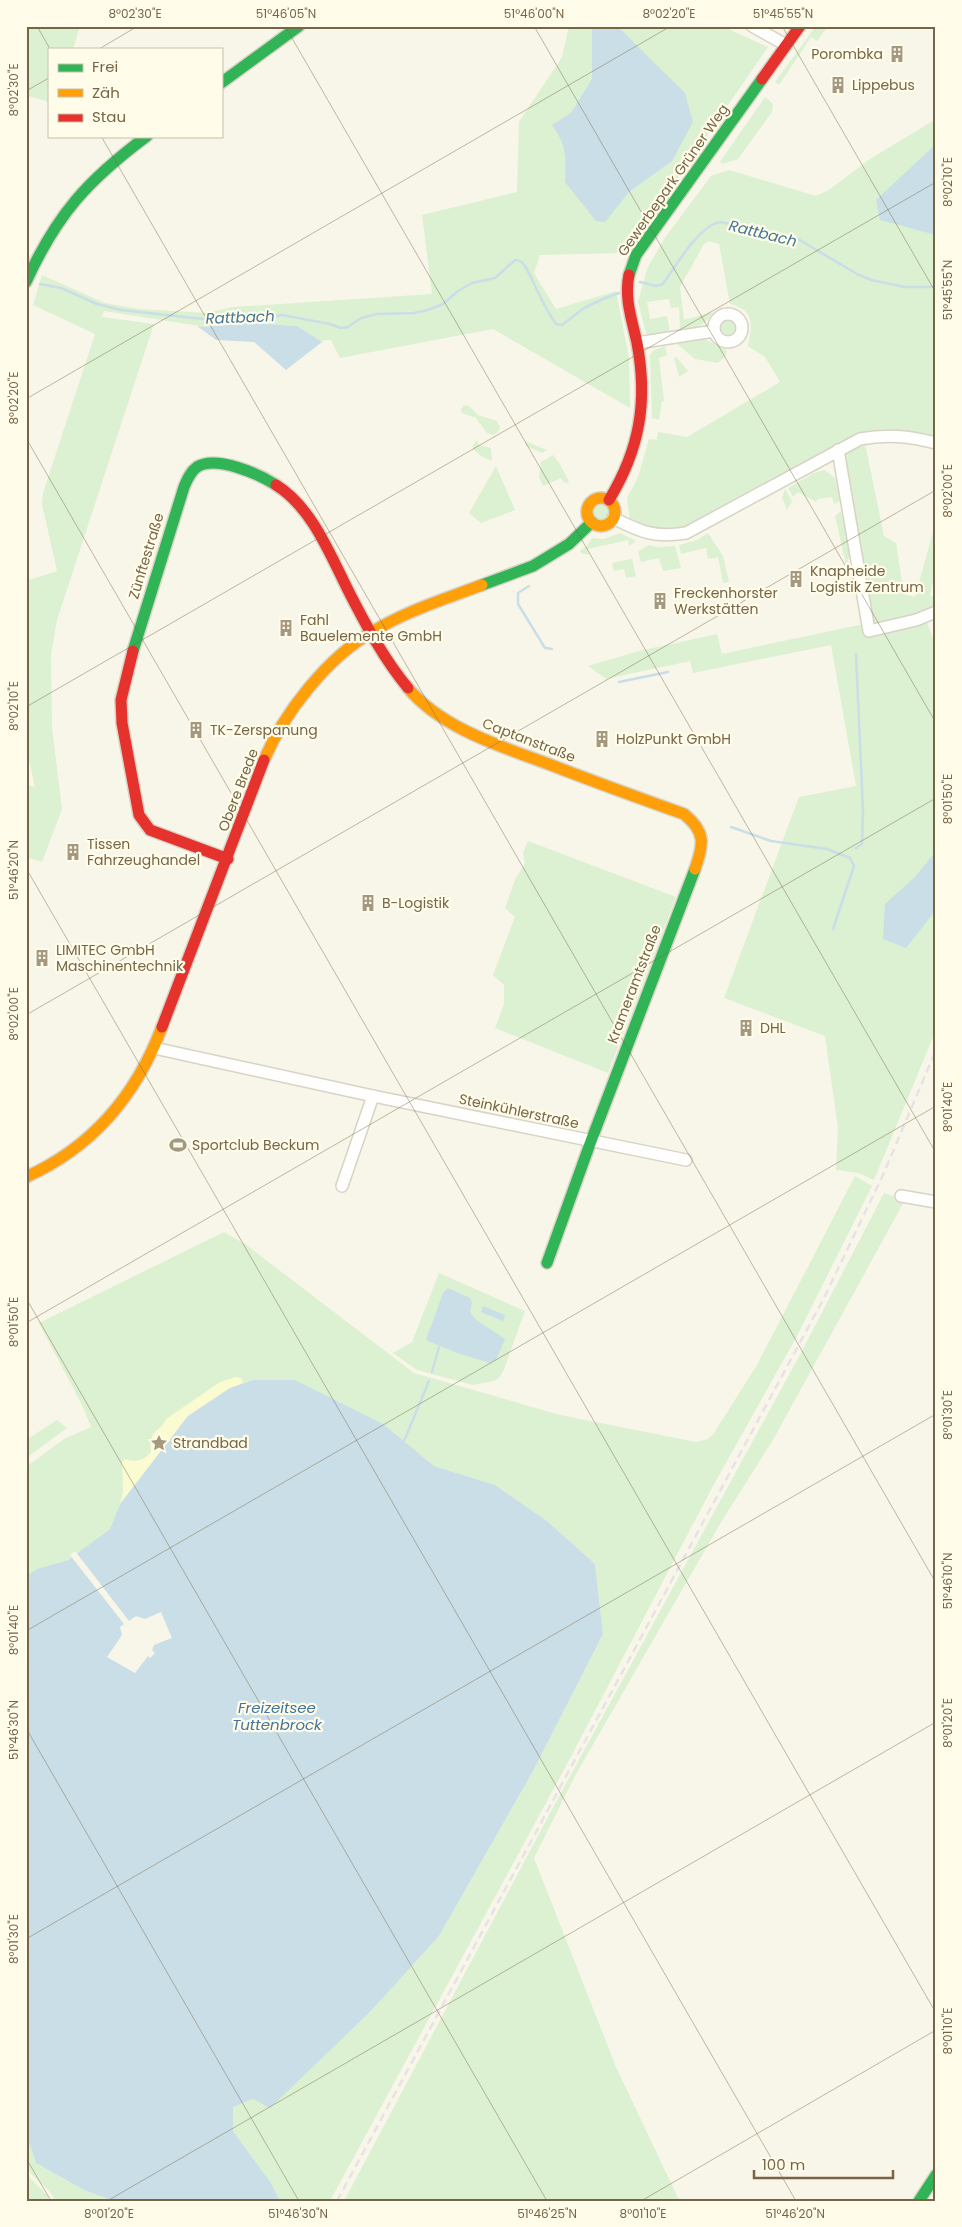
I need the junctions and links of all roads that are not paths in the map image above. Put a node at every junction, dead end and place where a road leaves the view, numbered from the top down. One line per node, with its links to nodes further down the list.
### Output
1 (299, 26): 5 (street)
2 (752, 26): 4 (street)
3 (800, 26): 4 (street, Gewerbepark Grüner Weg)
4 (786, 45): 9 (street, Gewerbepark Grüner Weg)
5 (222, 82)
6 (144, 138): 7 (street)
7 (26, 282)
8 (714, 331): 9 (street)
9 (637, 343): 12 (street, Gewerbepark Grüner Weg)
10 (936, 444): 11 (street)
11 (838, 450): 13 (street); 15 (street)
12 (609, 500): 13 (street); 14 (street)
13 (613, 518): 14 (street)
14 (592, 522): 16 (street, Obere Brede)
15 (936, 612)
16 (371, 632): 17 (street, Captanstraße); 18 (street, Obere Brede); 18 (street, Zünftestraße)
17 (702, 838): 21 (street, Krameramtstraße)
18 (228, 859): 19 (street, Obere Brede)
19 (154, 1048): 20 (street, Steinkühlerstraße); 23 (street, Obere Brede)
20 (372, 1096): 21 (street, Steinkühlerstraße); 24 (street)
21 (590, 1141): 22 (street); 27 (street, Steinkühlerstraße)
22 (686, 1160)
23 (26, 1177)
24 (342, 1186)
25 (901, 1196): 26 (street)
26 (936, 1202)
27 (547, 1263)
28 (936, 2175): 29 (street)
29 (919, 2201)

